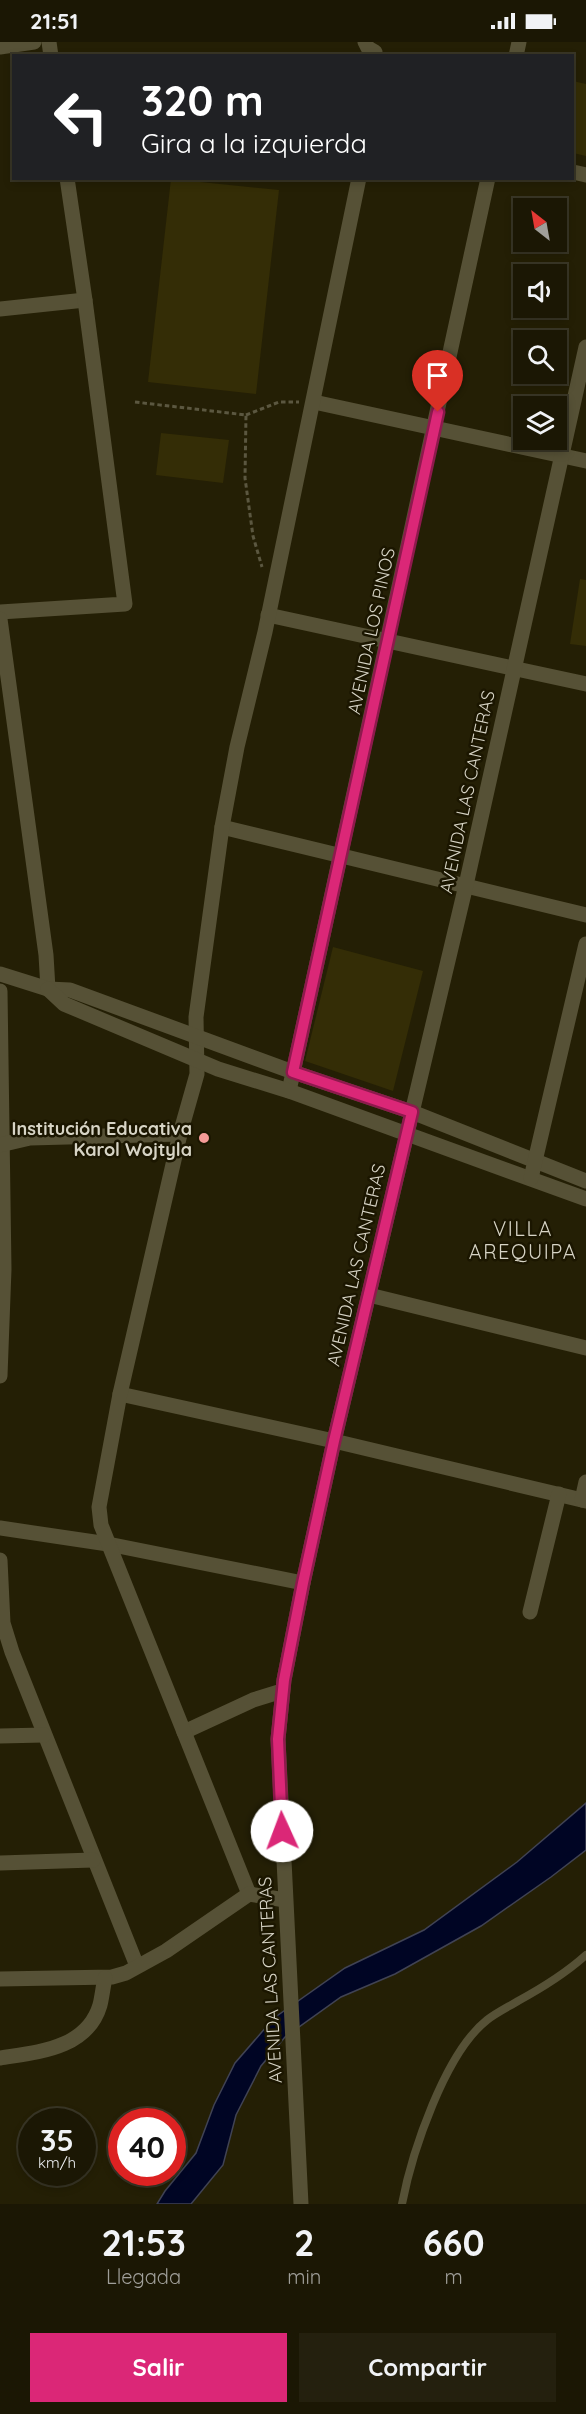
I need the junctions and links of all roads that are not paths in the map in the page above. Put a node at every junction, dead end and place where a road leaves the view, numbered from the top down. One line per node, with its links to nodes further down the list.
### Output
1 (34, 42): 2 (street)
2 (0, 47)
3 (67, 180): 6 (street)
4 (359, 180): 9 (street)
5 (488, 180): 10 (street, AVENIDA LOS PINOS)
6 (85, 300): 7 (street); 13 (street)
7 (0, 309)
8 (586, 347): 11 (street, AVENIDA LAS CANTERAS)
9 (314, 402): 10 (street); 14 (street)
10 (435, 427): 11 (street); 16 (street, AVENIDA LOS PINOS)
11 (561, 456): 12 (street); 17 (street, AVENIDA LAS CANTERAS)
12 (586, 462)
13 (0, 612)
14 (268, 615): 16 (street); 19 (street)
15 (0, 619): 25 (street)
16 (389, 640): 17 (street); 20 (street, AVENIDA LOS PINOS)
17 (514, 668): 18 (street); 21 (street, AVENIDA LAS CANTERAS)
18 (586, 684)
19 (222, 827): 20 (street); 27 (street)
20 (340, 857): 21 (street); 29 (street, AVENIDA LOS PINOS)
21 (466, 885): 22 (street); 31 (street, AVENIDA LAS CANTERAS)
22 (586, 915)
23 (586, 944): 35 (street)
24 (0, 974): 25 (street)
25 (48, 989): 27 (street); 28 (street)
26 (0, 991): 34 (street)
27 (196, 1037): 28 (street); 29 (street)
28 (195, 1058): 30 (street); 32 (street)
29 (293, 1072): 30 (street, AVENIDA LOS PINOS); 31 (street)
30 (289, 1091): 33 (street)
31 (412, 1112): 33 (street, AVENIDA LAS CANTERAS); 35 (street)
32 (180, 1134): 34 (street); 43 (street)
33 (407, 1134): 36 (street); 40 (street, AVENIDA LAS CANTERAS)
34 (2, 1145): 39 (street)
35 (535, 1162): 36 (street); 37 (street)
36 (531, 1178): 38 (street)
37 (586, 1181)
38 (586, 1199)
39 (2, 1269): 42 (street)
40 (369, 1295): 41 (street); 44 (street, AVENIDA LAS CANTERAS)
41 (586, 1348)
42 (0, 1377)
43 (120, 1394): 44 (street); 49 (street)
44 (334, 1441): 46 (street); 51 (street, AVENIDA LAS CANTERAS)
45 (586, 1482): 47 (street)
46 (559, 1494): 47 (street); 52 (street)
47 (584, 1500)
48 (0, 1528): 49 (street)
49 (108, 1544): 51 (street); 55 (street)
50 (0, 1560): 53 (street)
51 (303, 1583): 54 (street, AVENIDA LAS CANTERAS)
52 (530, 1612)
53 (2, 1623): 56 (street)
54 (282, 1691): 55 (street); 61 (street, AVENIDA LAS CANTERAS)
55 (184, 1732): 60 (street)
56 (44, 1735): 57 (street); 58 (street)
57 (0, 1736)
58 (93, 1860): 59 (street); 63 (street)
59 (0, 1863)
60 (249, 1894): 61 (street); 63 (street)
61 (285, 1900): 67 (street, AVENIDA LAS CANTERAS)
62 (586, 1955): 68 (lane)
63 (137, 1966): 64 (street)
64 (105, 1978): 65 (street); 66 (street)
65 (0, 1979)
66 (0, 2058)
67 (301, 2204)
68 (402, 2204)

